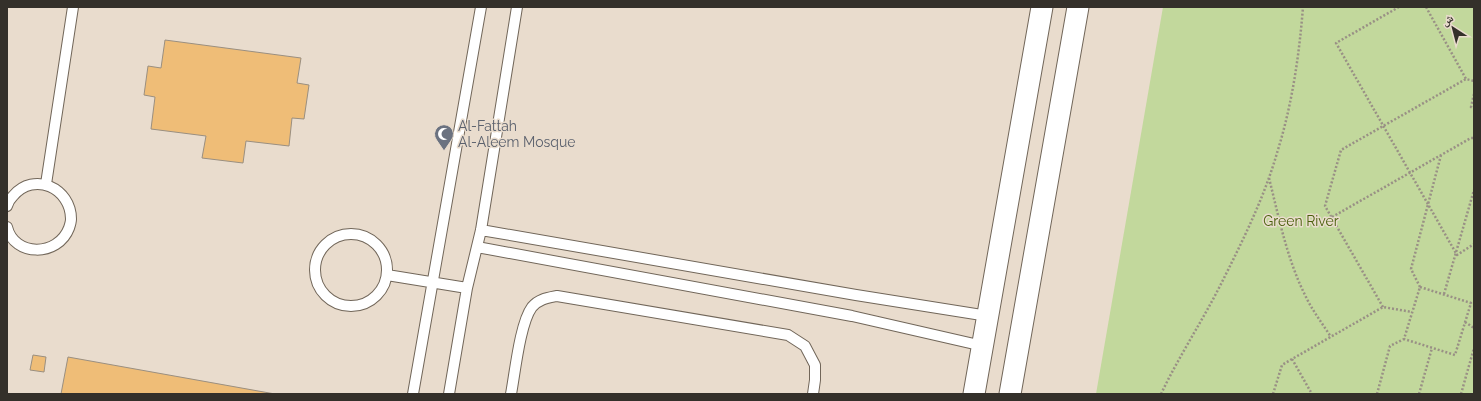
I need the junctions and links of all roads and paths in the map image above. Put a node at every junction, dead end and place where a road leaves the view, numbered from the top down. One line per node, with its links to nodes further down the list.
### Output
1 (73, 7): 18 (lane)
2 (481, 7): 29 (lane)
3 (517, 7): 24 (lane)
4 (1042, 7): 35 (street)
5 (1078, 7): 49 (street)
6 (1303, 7): 17 (path)
7 (1398, 7): 13 (path)
8 (1426, 7): 9 (path)
9 (1466, 79): 10 (path); 13 (path)
10 (1474, 81)
11 (1474, 94): 12 (path)
12 (1474, 108)
13 (1383, 126): 16 (path); 22 (path)
14 (1474, 138): 15 (path)
15 (1441, 154): 16 (path); 21 (path)
16 (1410, 172): 21 (path); 22 (path)
17 (1269, 178): 38 (path); 50 (path)
18 (46, 184): 20 (lane); 23 (lane)
19 (1474, 190): 27 (path)
20 (7, 203)
21 (1428, 204): 27 (path); 30 (path)
22 (1332, 217): 33 (path)
23 (7, 226)
24 (481, 230): 26 (lane); 35 (lane)
25 (1474, 244): 27 (path)
26 (477, 247): 31 (lane); 40 (lane)
27 (1457, 255): 32 (path)
28 (387, 275): 28 (lane); 29 (lane)
29 (433, 282): 31 (lane); 44 (lane)
30 (1420, 287): 32 (path); 34 (path)
31 (467, 288): 45 (lane)
32 (1444, 294): 36 (path)
33 (1383, 307): 34 (path); 38 (path)
34 (1412, 312): 39 (path)
35 (988, 316): 40 (street)
36 (1465, 322): 37 (path); 41 (path)
37 (1474, 328)
38 (1331, 337): 43 (path)
39 (1404, 339): 41 (path); 53 (path)
40 (983, 346): 48 (street)
41 (1432, 348): 54 (path)
42 (1474, 348): 55 (path)
43 (1292, 359): 51 (path); 52 (path)
44 (413, 394)
45 (449, 394)
46 (511, 394): 47 (lane)
47 (813, 394)
48 (974, 394)
49 (1010, 394)
50 (1161, 394)
51 (1273, 394)
52 (1312, 394)
53 (1377, 394)
54 (1420, 394)
55 (1461, 394)

